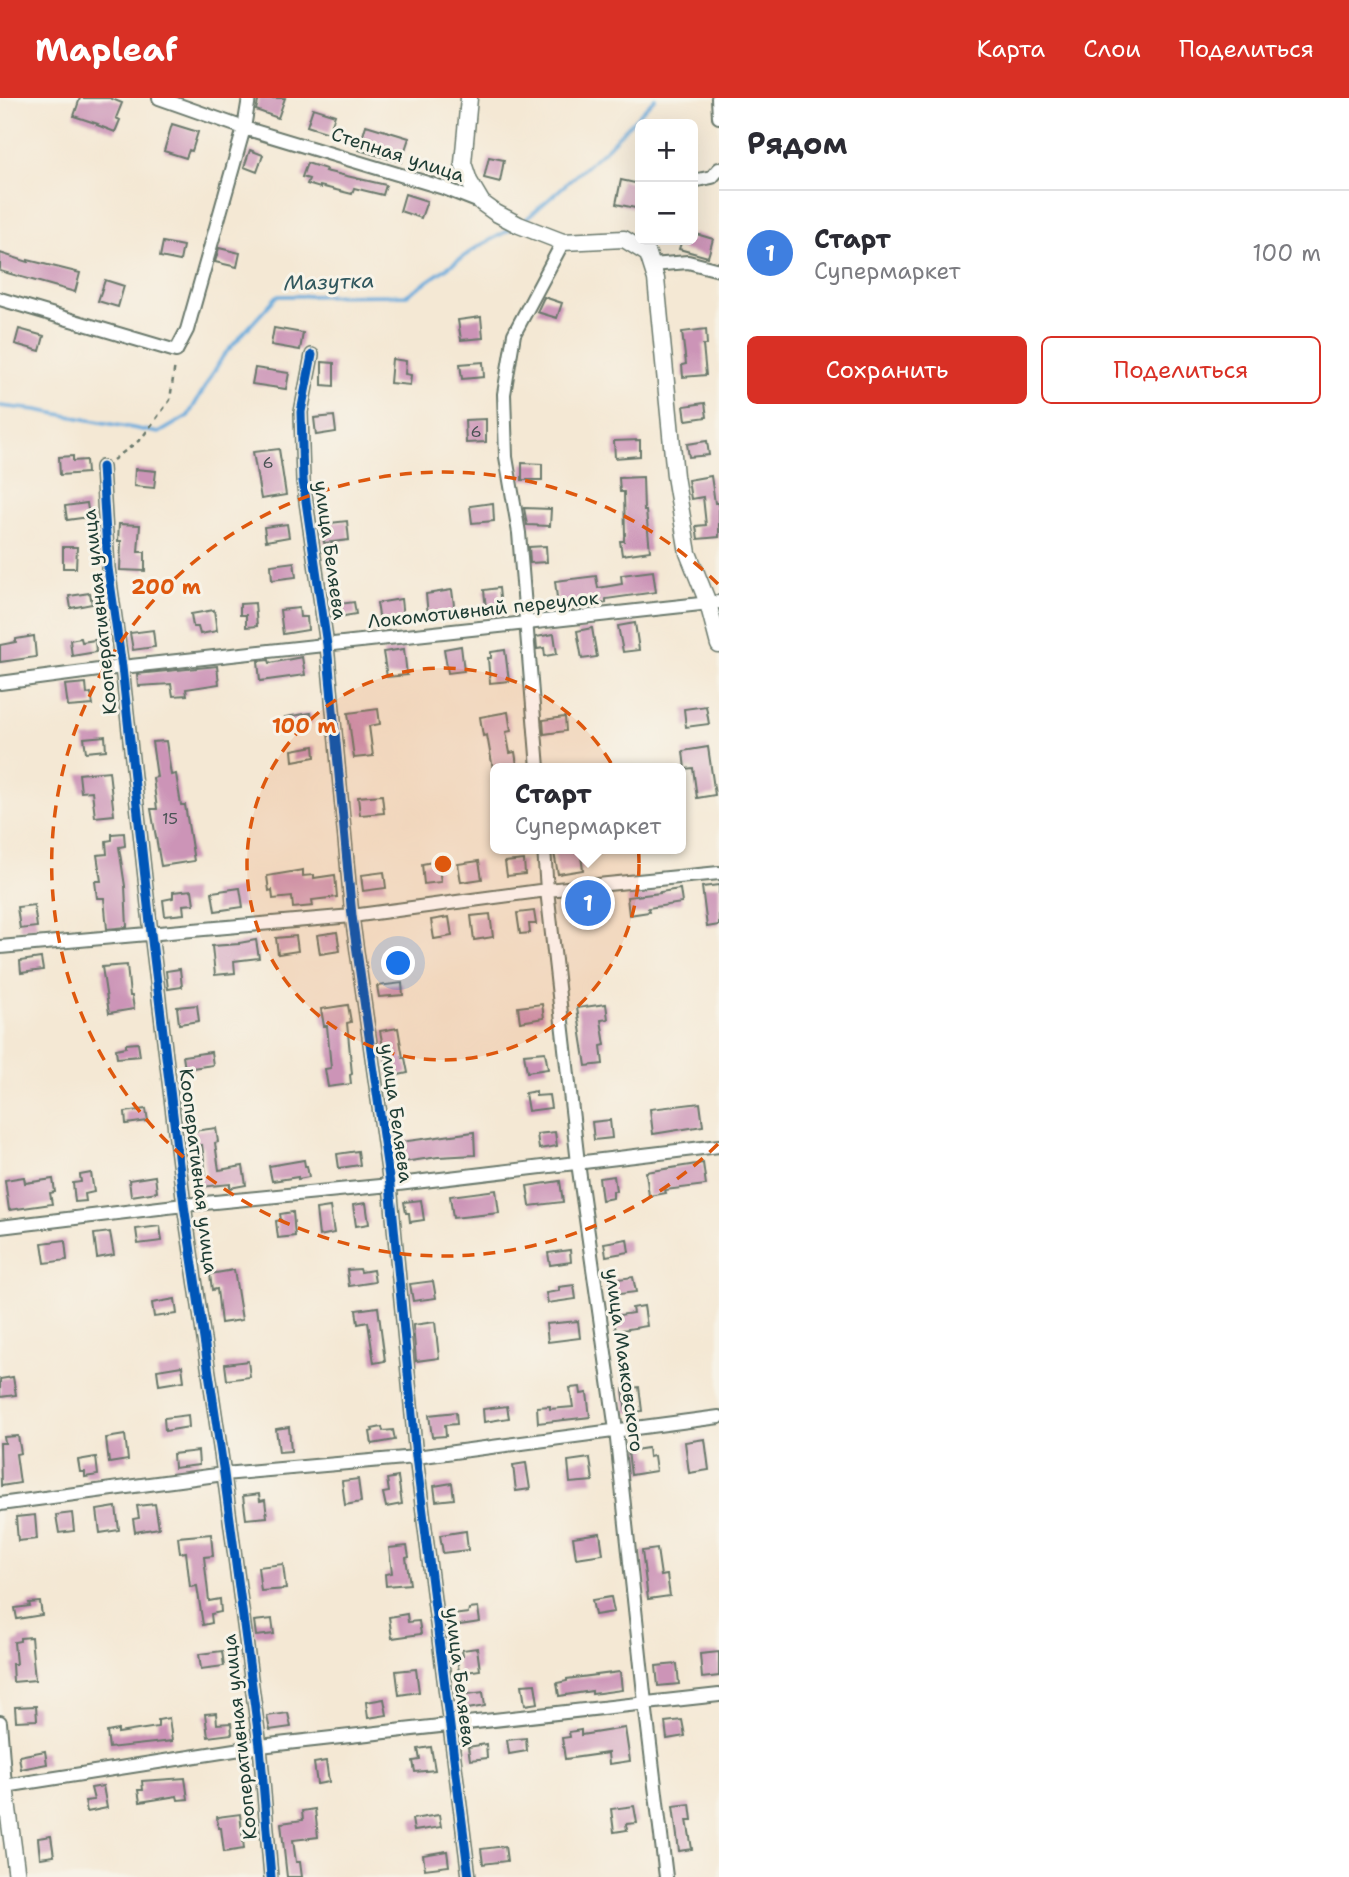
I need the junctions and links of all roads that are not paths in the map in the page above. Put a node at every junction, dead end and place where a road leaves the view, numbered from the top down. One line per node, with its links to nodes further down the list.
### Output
1 (159, 98): 6 (street, Степная улица)
2 (249, 98): 6 (street)
3 (469, 98): 9 (street)
4 (718, 98): 5 (street)
5 (719, 117)
6 (244, 128): 9 (street, Степная улица); 13 (street)
7 (719, 169): 8 (street)
8 (698, 180)
9 (482, 203): 10 (street, Степная улица)
10 (563, 242): 11 (street, Степная улица); 17 (street)
11 (649, 253): 12 (street); 16 (street)
12 (719, 270)
13 (0, 299)
14 (312, 355): 18 (street, улица Беляева)
15 (102, 467): 20 (street, Кооперативная улица)
16 (714, 603): 17 (street, Локомотивный переулок); 19 (street)
17 (527, 624): 18 (street, Локомотивный переулок); 22 (street)
18 (327, 645): 20 (street, Локомотивный переулок); 26 (street, улица Беляева)
19 (719, 645)
20 (122, 667): 21 (street, Локомотивный переулок); 27 (street, Кооперативная улица)
21 (0, 683)
22 (538, 763)
23 (544, 854): 25 (street, улица Маяковского)
24 (719, 873): 25 (street)
25 (547, 890): 26 (street); 30 (street, улица Маяковского)
26 (352, 916): 27 (street); 31 (street, улица Беляева)
27 (152, 933): 28 (street); 32 (street, Кооперативная улица)
28 (0, 947)
29 (719, 1146): 30 (street)
30 (578, 1163): 31 (street); 35 (street, улица Маяковского)
31 (390, 1185): 32 (street); 36 (street, улица Беляева)
32 (184, 1205): 33 (street); 37 (street, Кооперативная улица)
33 (0, 1227)
34 (719, 1417): 35 (street)
35 (616, 1430): 36 (street); 40 (street, улица Маяковского)
36 (416, 1457): 37 (street); 42 (street, улица Беляева)
37 (224, 1474): 38 (street); 43 (street, Кооперативная улица)
38 (0, 1504)
39 (719, 1695): 40 (street)
40 (645, 1703): 42 (street); 48 (street, улица Маяковского)
41 (0, 1722): 44 (street)
42 (449, 1724): 43 (street); 47 (street, улица Беляева)
43 (260, 1746): 44 (street); 46 (street, Кооперативная улица)
44 (2, 1786): 45 (street)
45 (17, 1877)
46 (271, 1877)
47 (469, 1877)
48 (666, 1877)

